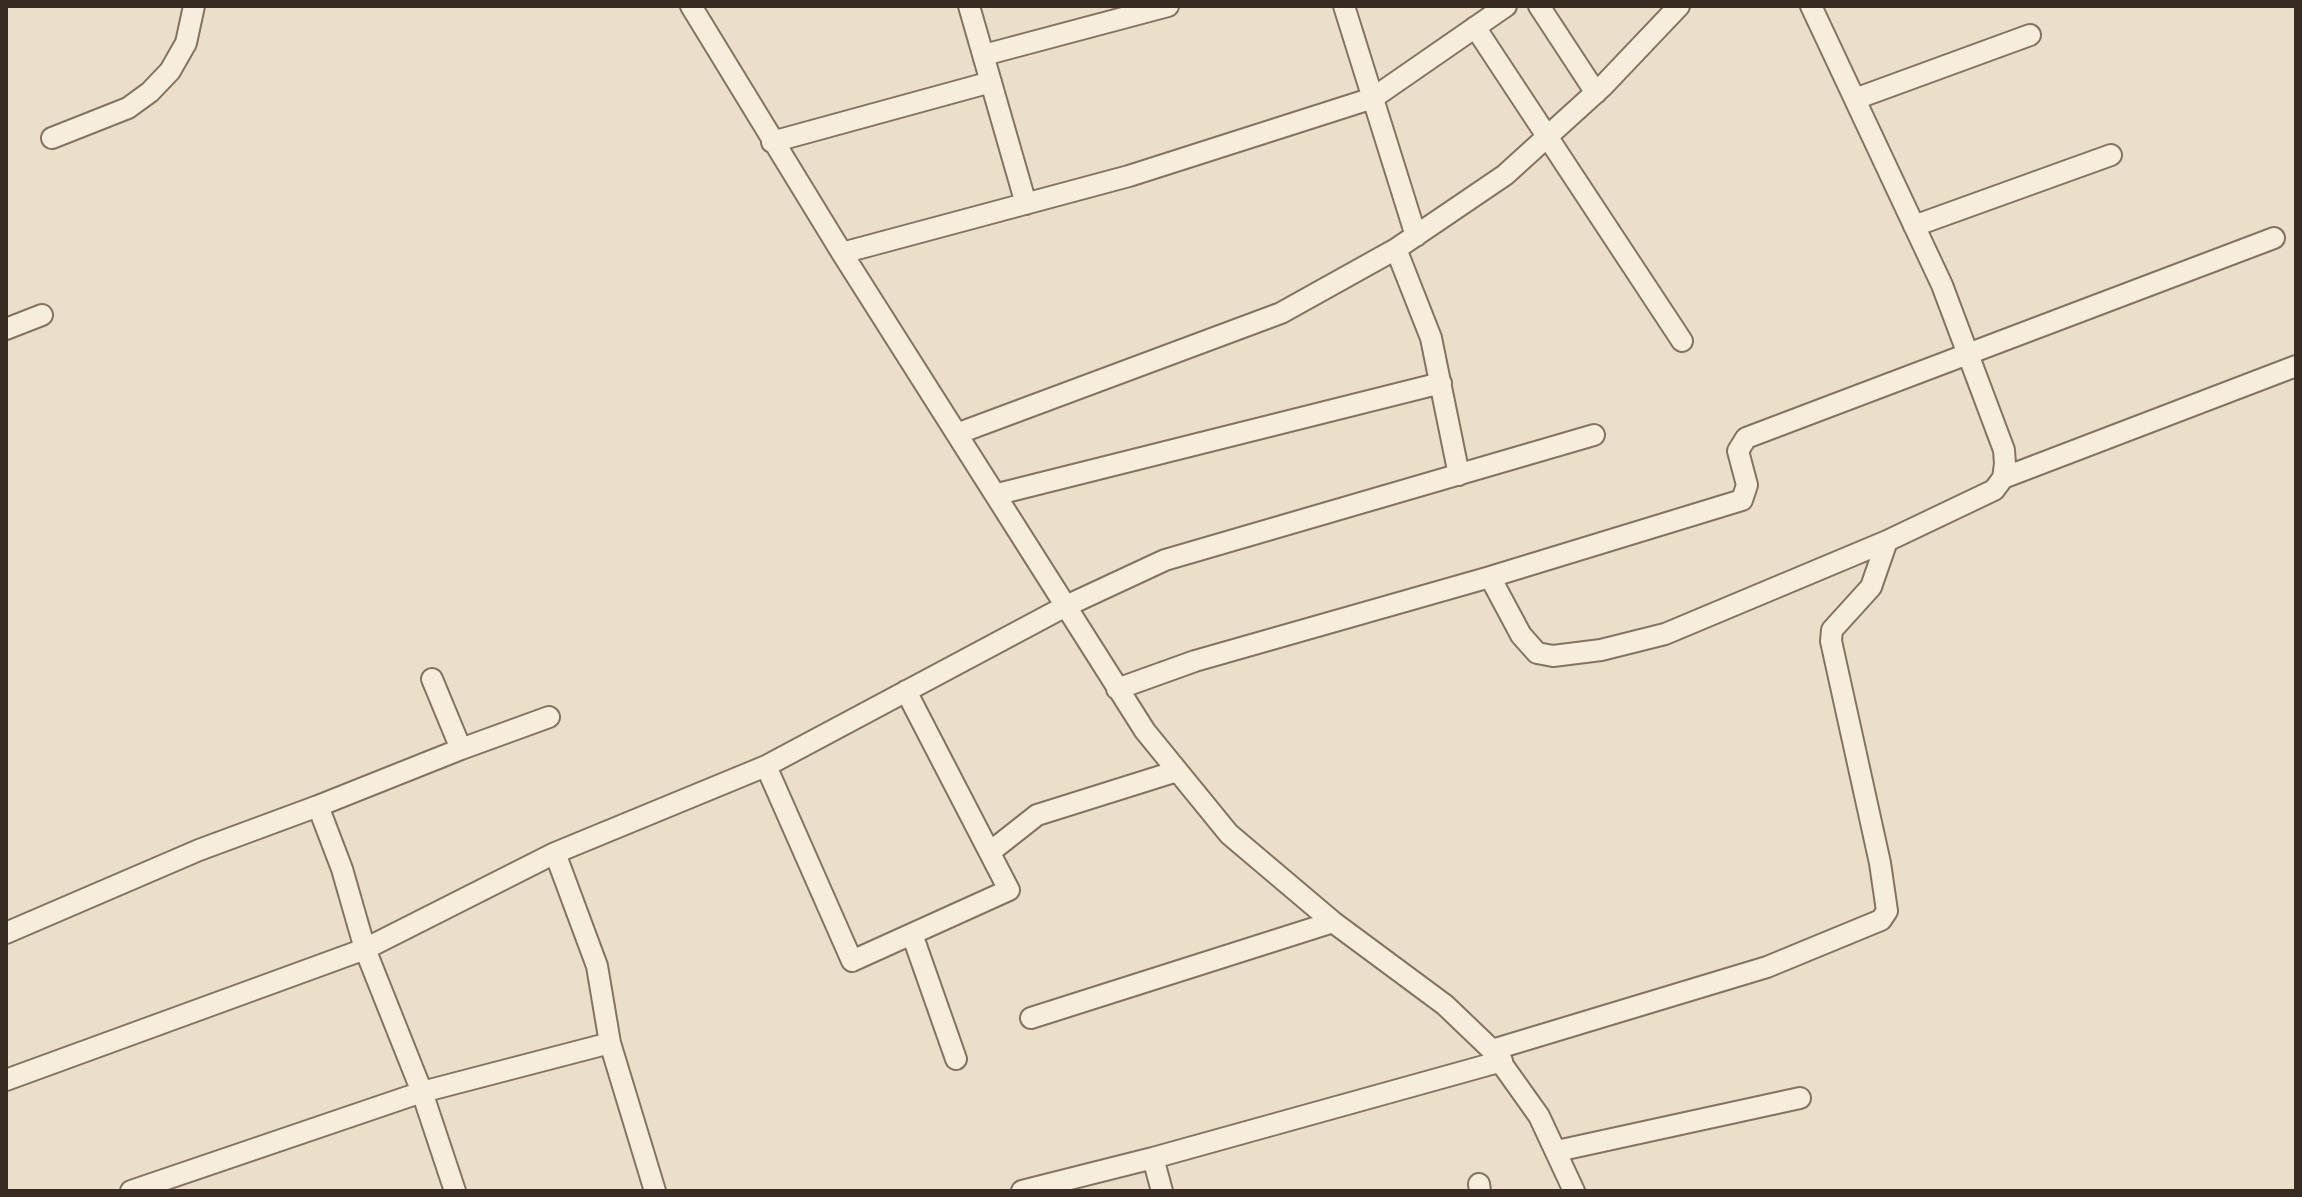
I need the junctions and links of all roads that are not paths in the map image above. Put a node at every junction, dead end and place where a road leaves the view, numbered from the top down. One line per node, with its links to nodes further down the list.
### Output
1 (194, 6): 18 (street)
2 (691, 6): 19 (street)
3 (969, 6): 12 (street)
4 (1168, 6): 12 (street)
5 (1344, 6): 15 (street)
6 (1506, 6): 10 (street)
7 (1539, 6): 14 (street)
8 (1679, 6): 14 (street)
9 (1811, 6): 16 (street)
10 (1475, 27): 15 (street); 17 (street)
11 (2030, 35): 16 (street)
12 (984, 55): 13 (street)
13 (991, 82): 19 (street); 21 (street)
14 (1596, 93): 17 (street)
15 (1373, 98): 21 (street); 23 (street)
16 (1855, 99): 22 (street)
17 (1547, 137): 23 (street); 29 (street)
18 (52, 138)
19 (772, 142): 26 (street)
20 (2111, 155): 22 (street)
21 (1026, 204): 26 (street)
22 (1914, 226): 30 (street)
23 (1416, 236): 25 (street)
24 (2274, 238): 30 (street)
25 (1396, 249): 32 (street); 33 (street)
26 (842, 253): 33 (street)
27 (42, 315): 28 (street)
28 (6, 329)
29 (1682, 341)
30 (1969, 353): 36 (street); 39 (street)
31 (2296, 366): 36 (street)
32 (1441, 383): 35 (street); 37 (street)
33 (959, 433): 37 (street)
34 (1594, 435): 35 (street)
35 (1459, 475): 40 (street)
36 (2003, 478): 38 (street)
37 (998, 494): 40 (street)
38 (1887, 541): 39 (street); 57 (street)
39 (1490, 577): 42 (street)
40 (1064, 607): 42 (street); 43 (street)
41 (432, 679): 45 (street)
42 (1117, 689): 47 (street)
43 (906, 691): 46 (street); 49 (street)
44 (549, 717): 45 (street)
45 (461, 749): 48 (street)
46 (766, 766): 50 (street); 53 (street)
47 (1177, 771): 49 (street); 51 (street)
48 (318, 806): 52 (street); 54 (street)
49 (990, 852): 53 (street)
50 (555, 853): 54 (street); 56 (street)
51 (1333, 922): 55 (street); 57 (street)
52 (6, 933)
53 (912, 934): 58 (street)
54 (365, 949): 59 (street); 60 (street)
55 (1031, 1018)
56 (610, 1043): 60 (street); 66 (street)
57 (1497, 1055): 62 (street); 63 (street)
58 (956, 1059)
59 (6, 1079)
60 (422, 1092): 64 (street); 65 (street)
61 (1800, 1098): 62 (street)
62 (1557, 1151): 69 (street)
63 (1153, 1158): 67 (street); 68 (street)
64 (131, 1191)
65 (455, 1191)
66 (655, 1191)
67 (1022, 1191)
68 (1162, 1191)
69 (1574, 1191)

